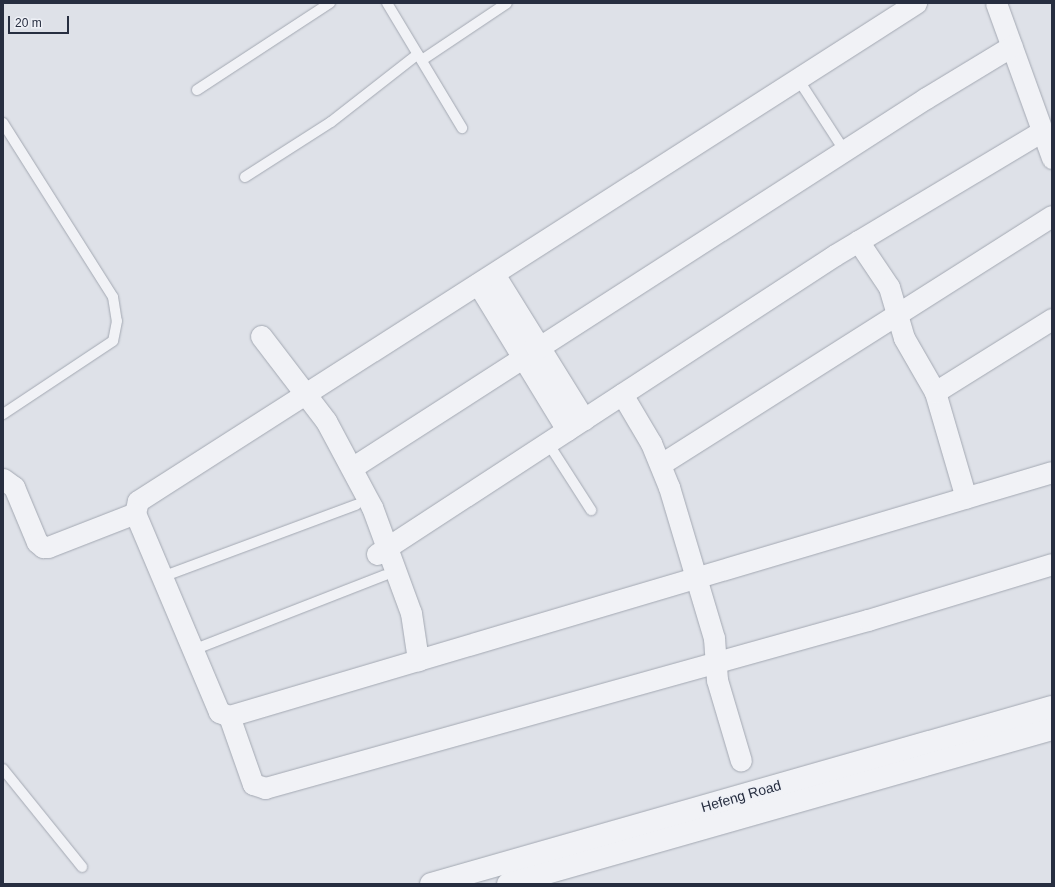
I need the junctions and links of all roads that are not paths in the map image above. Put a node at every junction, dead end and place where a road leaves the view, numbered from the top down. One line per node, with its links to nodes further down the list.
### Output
1 (330, 3): 9 (lane)
2 (387, 3): 7 (lane)
3 (507, 3): 7 (lane)
4 (916, 3): 8 (street)
5 (996, 3): 6 (street)
6 (1012, 46): 12 (street); 13 (street)
7 (420, 57): 11 (lane); 15 (lane)
8 (798, 79): 13 (lane); 18 (street)
9 (197, 90)
10 (3, 123): 26 (lane)
11 (462, 128)
12 (1042, 131): 14 (street); 17 (street)
13 (844, 150): 22 (street)
14 (1052, 158)
15 (245, 177)
16 (1052, 216): 19 (street)
17 (858, 241): 19 (street); 24 (street)
18 (486, 279): 22 (street); 25 (street)
19 (897, 314): 23 (street); 29 (street)
20 (1052, 319): 23 (street)
21 (261, 336): 25 (street)
22 (532, 353): 27 (street); 30 (street)
23 (935, 392): 33 (street)
24 (622, 394): 27 (street); 29 (street)
25 (304, 395): 30 (street); 34 (street); 36 (street)
26 (3, 414)
27 (576, 424): 28 (street)
28 (548, 443): 35 (lane); 37 (street)
29 (661, 464): 41 (street)
30 (352, 467): 37 (street)
31 (1052, 472): 33 (street)
32 (3, 478): 36 (street)
33 (966, 498): 41 (street)
34 (356, 505): 37 (street); 40 (lane)
35 (591, 510)
36 (135, 513): 40 (street)
37 (383, 550): 39 (street); 43 (street)
38 (1052, 564): 44 (street)
39 (385, 575): 42 (lane); 43 (street)
40 (162, 577): 42 (street)
41 (696, 578): 43 (street); 44 (street)
42 (193, 650): 46 (street)
43 (418, 660): 46 (street)
44 (716, 662): 46 (street); 48 (street)
45 (1052, 707): 51 (street, Hefeng Road)
46 (229, 716)
47 (1052, 729): 52 (street, Hefeng Road)
48 (741, 761)
49 (3, 769): 50 (lane)
50 (82, 867)
51 (431, 884)
52 (508, 884)

